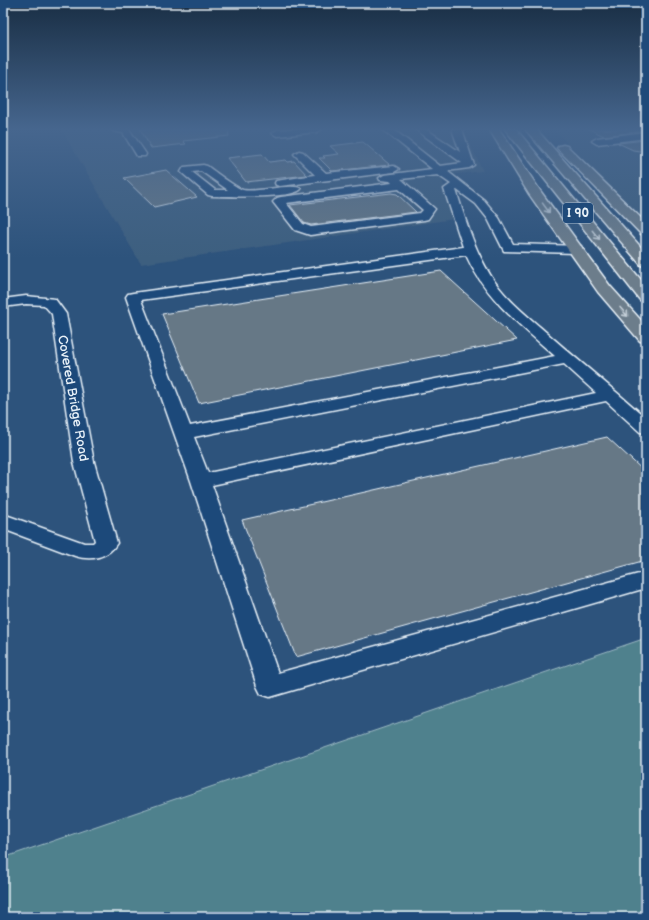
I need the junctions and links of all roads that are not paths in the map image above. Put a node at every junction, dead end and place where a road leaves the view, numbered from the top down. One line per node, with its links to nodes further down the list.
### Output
1 (318, 172): 9 (street)
2 (428, 172): 8 (street)
3 (442, 172): 10 (street)
4 (522, 172): 13 (highway, one-way to 13)
5 (545, 172): 16 (highway, I 90, one-way to 16)
6 (567, 172): 15 (highway, I 90)
7 (588, 172): 12 (highway)
8 (396, 177): 8 (street); 9 (street)
9 (327, 181): 11 (street)
10 (458, 185): 13 (street); 14 (street)
11 (237, 192)
12 (646, 231)
13 (576, 248): 18 (highway, one-way to 18)
14 (472, 250): 19 (street); 22 (street)
15 (646, 262)
16 (646, 297)
17 (3, 303): 24 (street, Covered Bridge Road)
18 (646, 337)
19 (567, 359): 20 (street); 22 (street)
20 (609, 395): 21 (street); 23 (street)
21 (646, 428)
22 (184, 433): 23 (street)
23 (201, 481): 25 (street)
24 (3, 522)
25 (646, 580)

